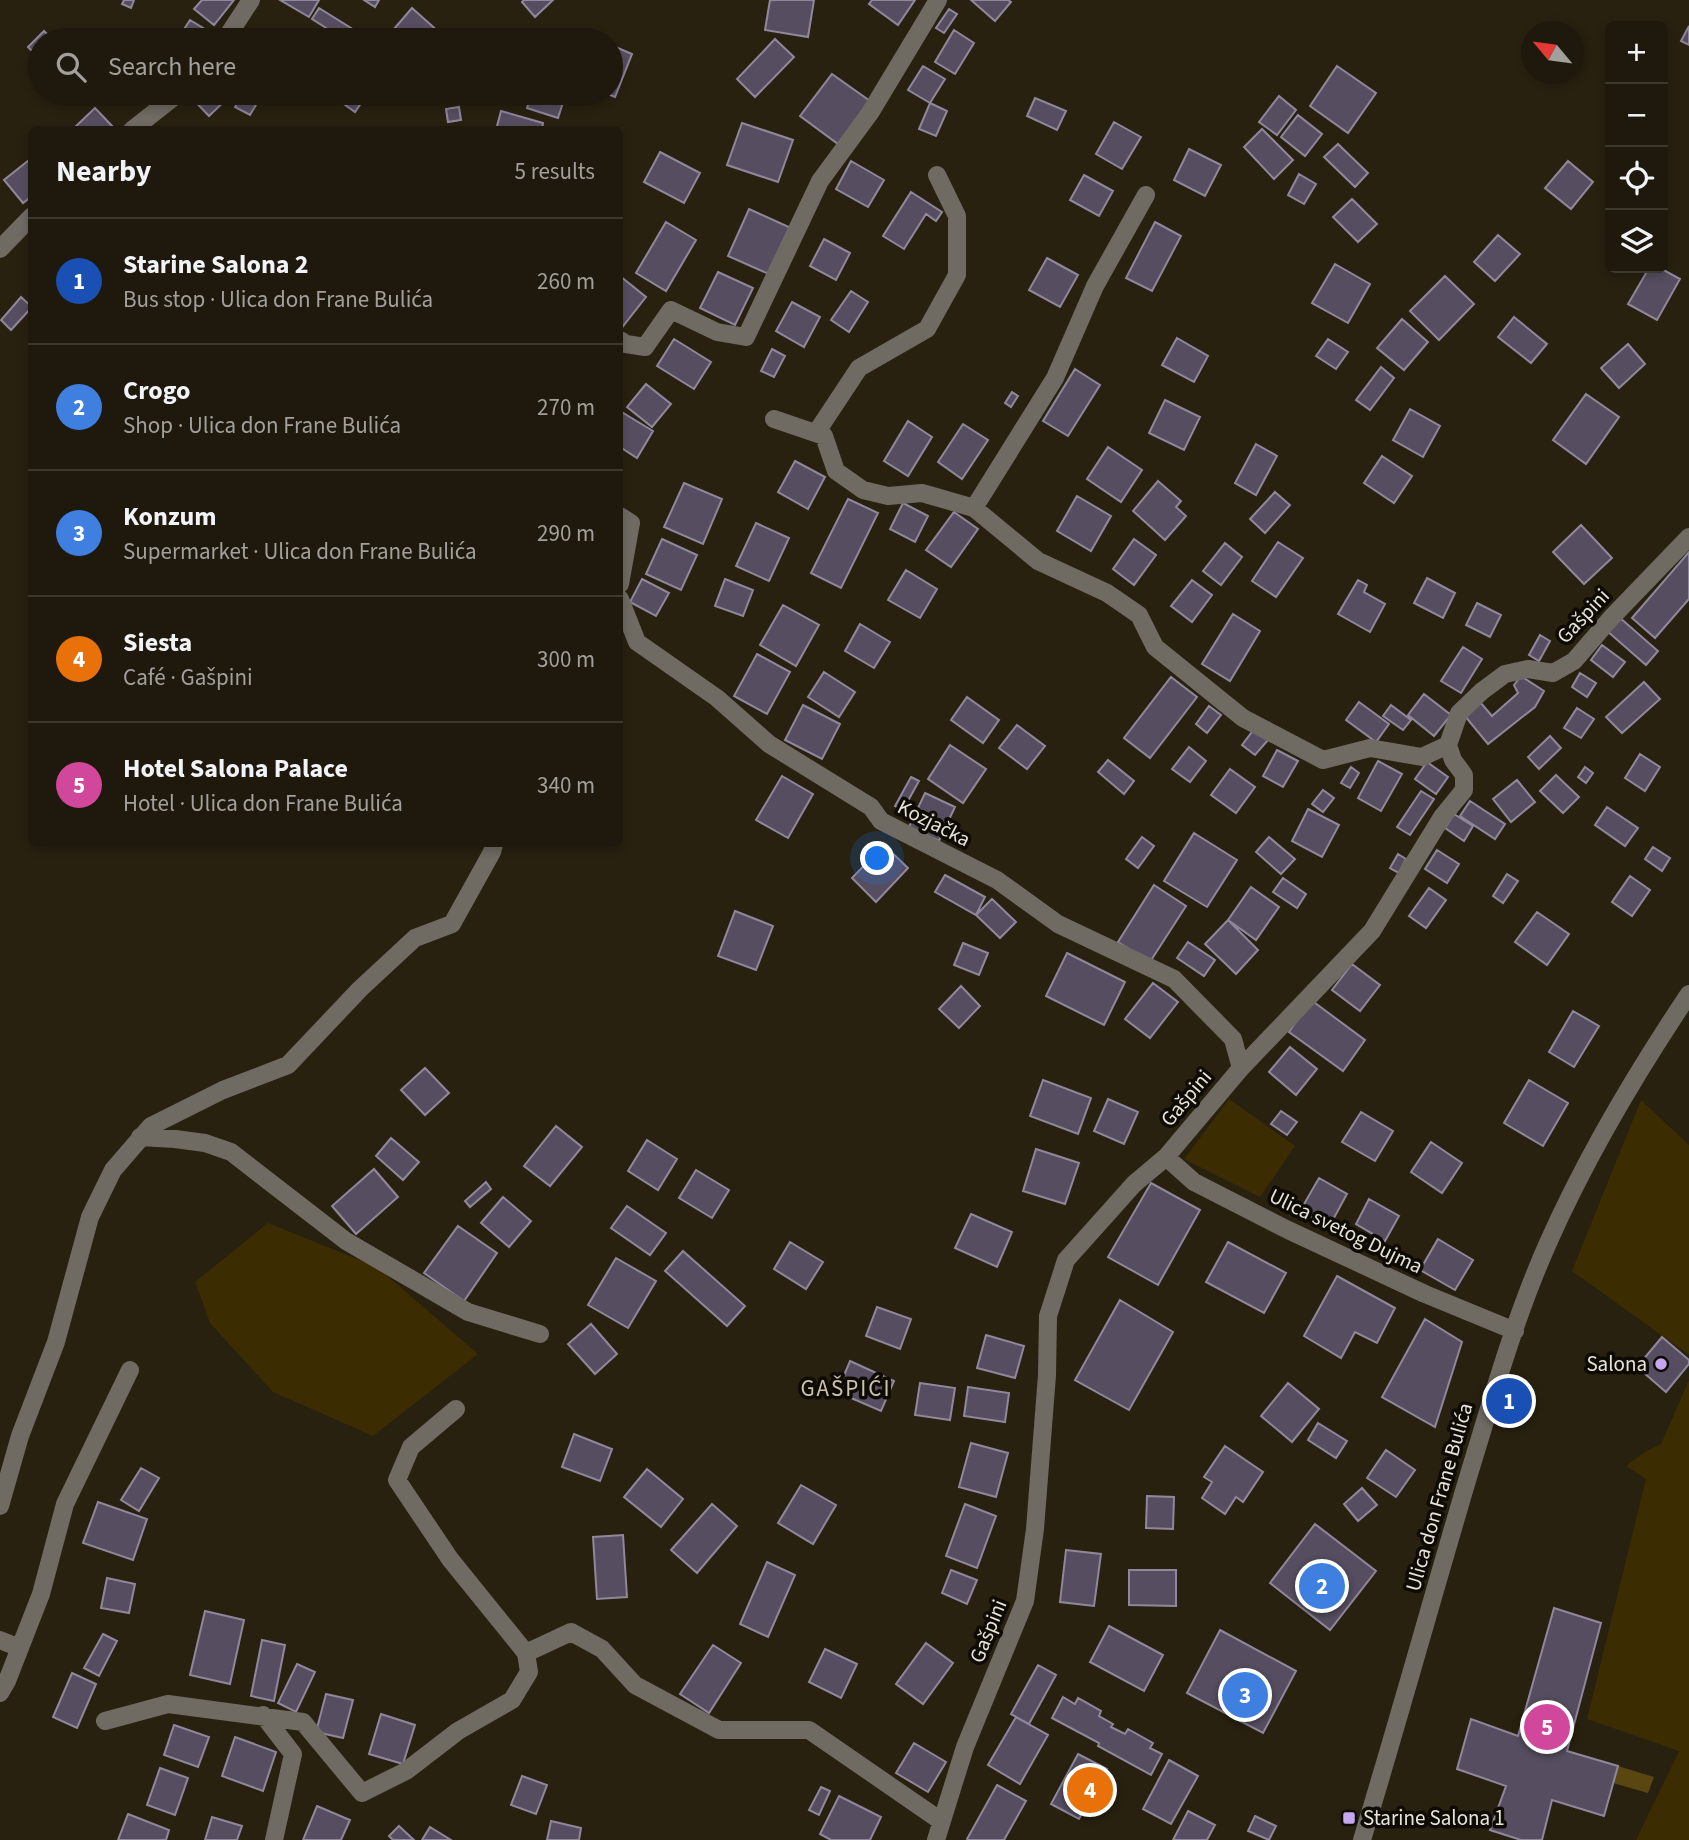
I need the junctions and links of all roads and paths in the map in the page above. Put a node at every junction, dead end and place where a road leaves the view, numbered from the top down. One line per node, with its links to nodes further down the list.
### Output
1 (251, 0): 3 (street)
2 (938, 0): 10 (street)
3 (233, 28)
4 (164, 105): 5 (street)
5 (137, 126)
6 (937, 175): 12 (street)
7 (1146, 195): 13 (street)
8 (28, 220): 9 (street)
9 (0, 249)
10 (623, 342)
11 (774, 419): 12 (street)
12 (816, 433): 13 (street)
13 (974, 508): 18 (street)
14 (625, 520): 16 (street)
15 (1689, 537): 18 (street, Gašpini)
16 (623, 546)
17 (623, 607): 21 (street, Kozjačka)
18 (1448, 745): 21 (street, Gašpini)
19 (493, 847): 22 (street)
20 (1689, 994): 24 (street, Ulica don Frane Bulića)
21 (1241, 1068): 23 (street, Gašpini)
22 (140, 1137): 25 (street); 28 (street)
23 (1166, 1157): 24 (street, Ulica svetog Dujma); 35 (street, Gašpini)
24 (1515, 1331): 38 (street, Ulica don Frane Bulića)
25 (540, 1334)
26 (130, 1370): 30 (street)
27 (456, 1409): 31 (street)
28 (0, 1506)
29 (0, 1640): 30 (street)
30 (20, 1648): 32 (street)
31 (526, 1653): 33 (street); 35 (street)
32 (0, 1693)
33 (263, 1715): 34 (street); 36 (street)
34 (105, 1721)
35 (941, 1821): 37 (street, Gašpini)
36 (274, 1840)
37 (936, 1840)
38 (1362, 1840)

